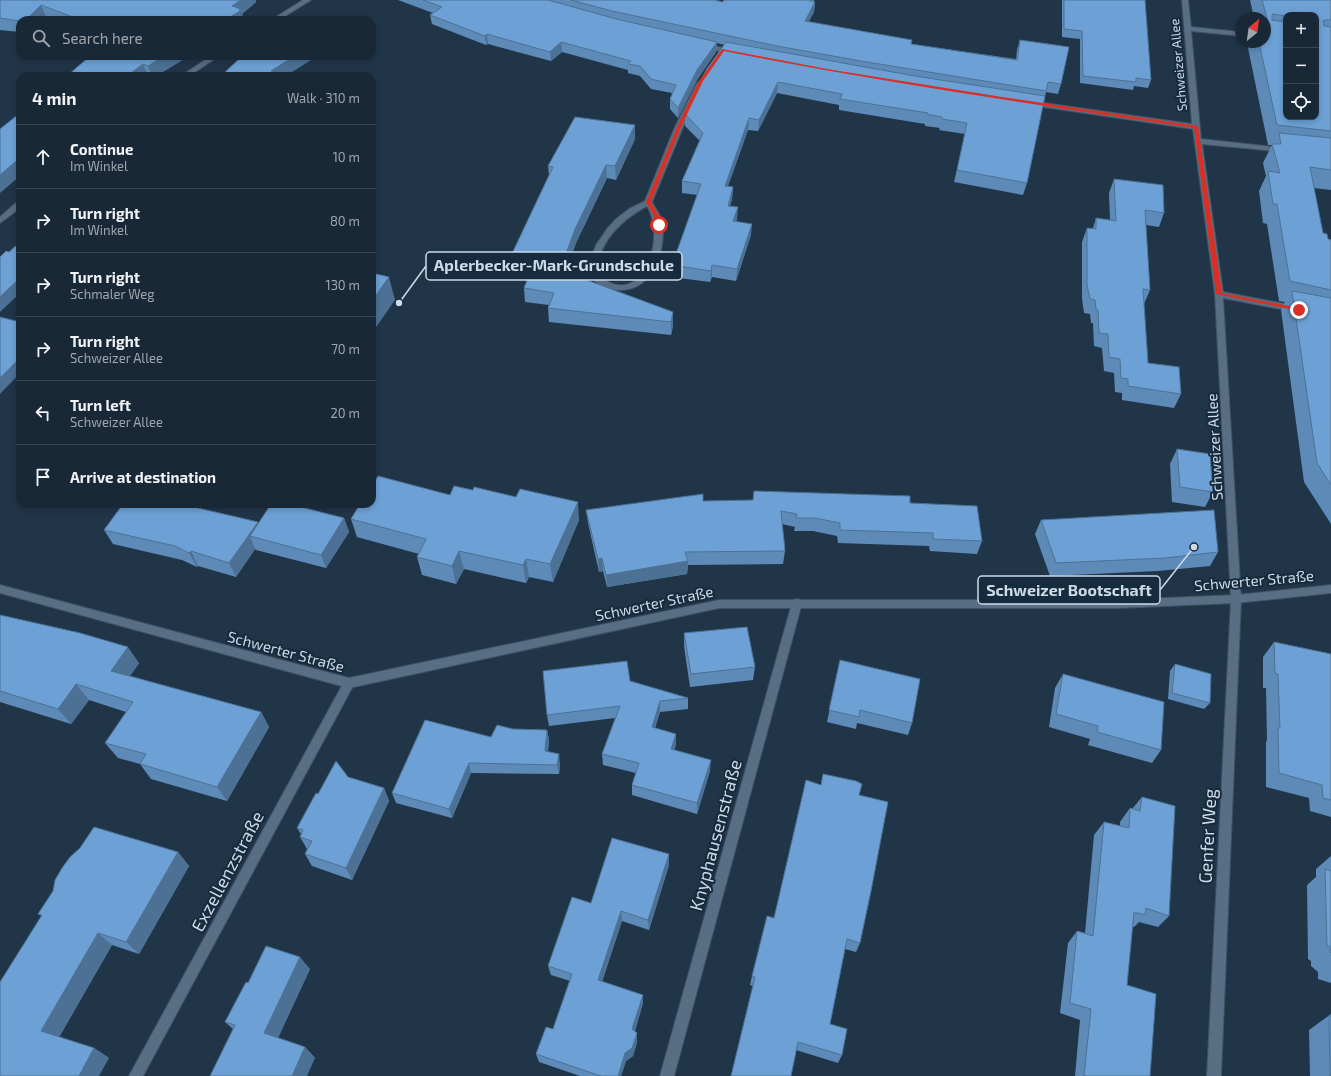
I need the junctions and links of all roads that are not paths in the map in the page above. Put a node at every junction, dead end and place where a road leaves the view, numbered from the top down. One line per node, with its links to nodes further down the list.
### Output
1 (308, 0): 3 (street)
2 (1185, 0): 4 (street, Schweizer Allee)
3 (281, 16)
4 (1188, 29): 5 (street); 12 (street, Schweizer Allee)
5 (1235, 33)
6 (692, 44): 7 (street)
7 (745, 55)
8 (210, 60): 9 (street)
9 (190, 72)
10 (705, 75): 15 (street)
11 (1024, 102): 12 (street)
12 (1196, 127): 13 (street, Schweizer Allee)
13 (1198, 141): 14 (street); 18 (street, Schweizer Allee)
14 (1292, 151)
15 (648, 202): 15 (street)
16 (16, 207): 17 (street)
17 (0, 221)
18 (1219, 294): 19 (street); 22 (street, Schweizer Allee)
19 (1305, 310)
20 (0, 589): 24 (street, Schwerter Straße)
21 (1331, 589): 22 (street, Schwerter Straße)
22 (1236, 598): 23 (street, Schwerter Straße); 27 (street, Genfer Weg)
23 (797, 603): 24 (street, Schwerter Straße); 26 (street, Knyphausenstraße)
24 (349, 683): 25 (street, Exzellenzstraße)
25 (136, 1076)
26 (667, 1076)
27 (1214, 1076)

